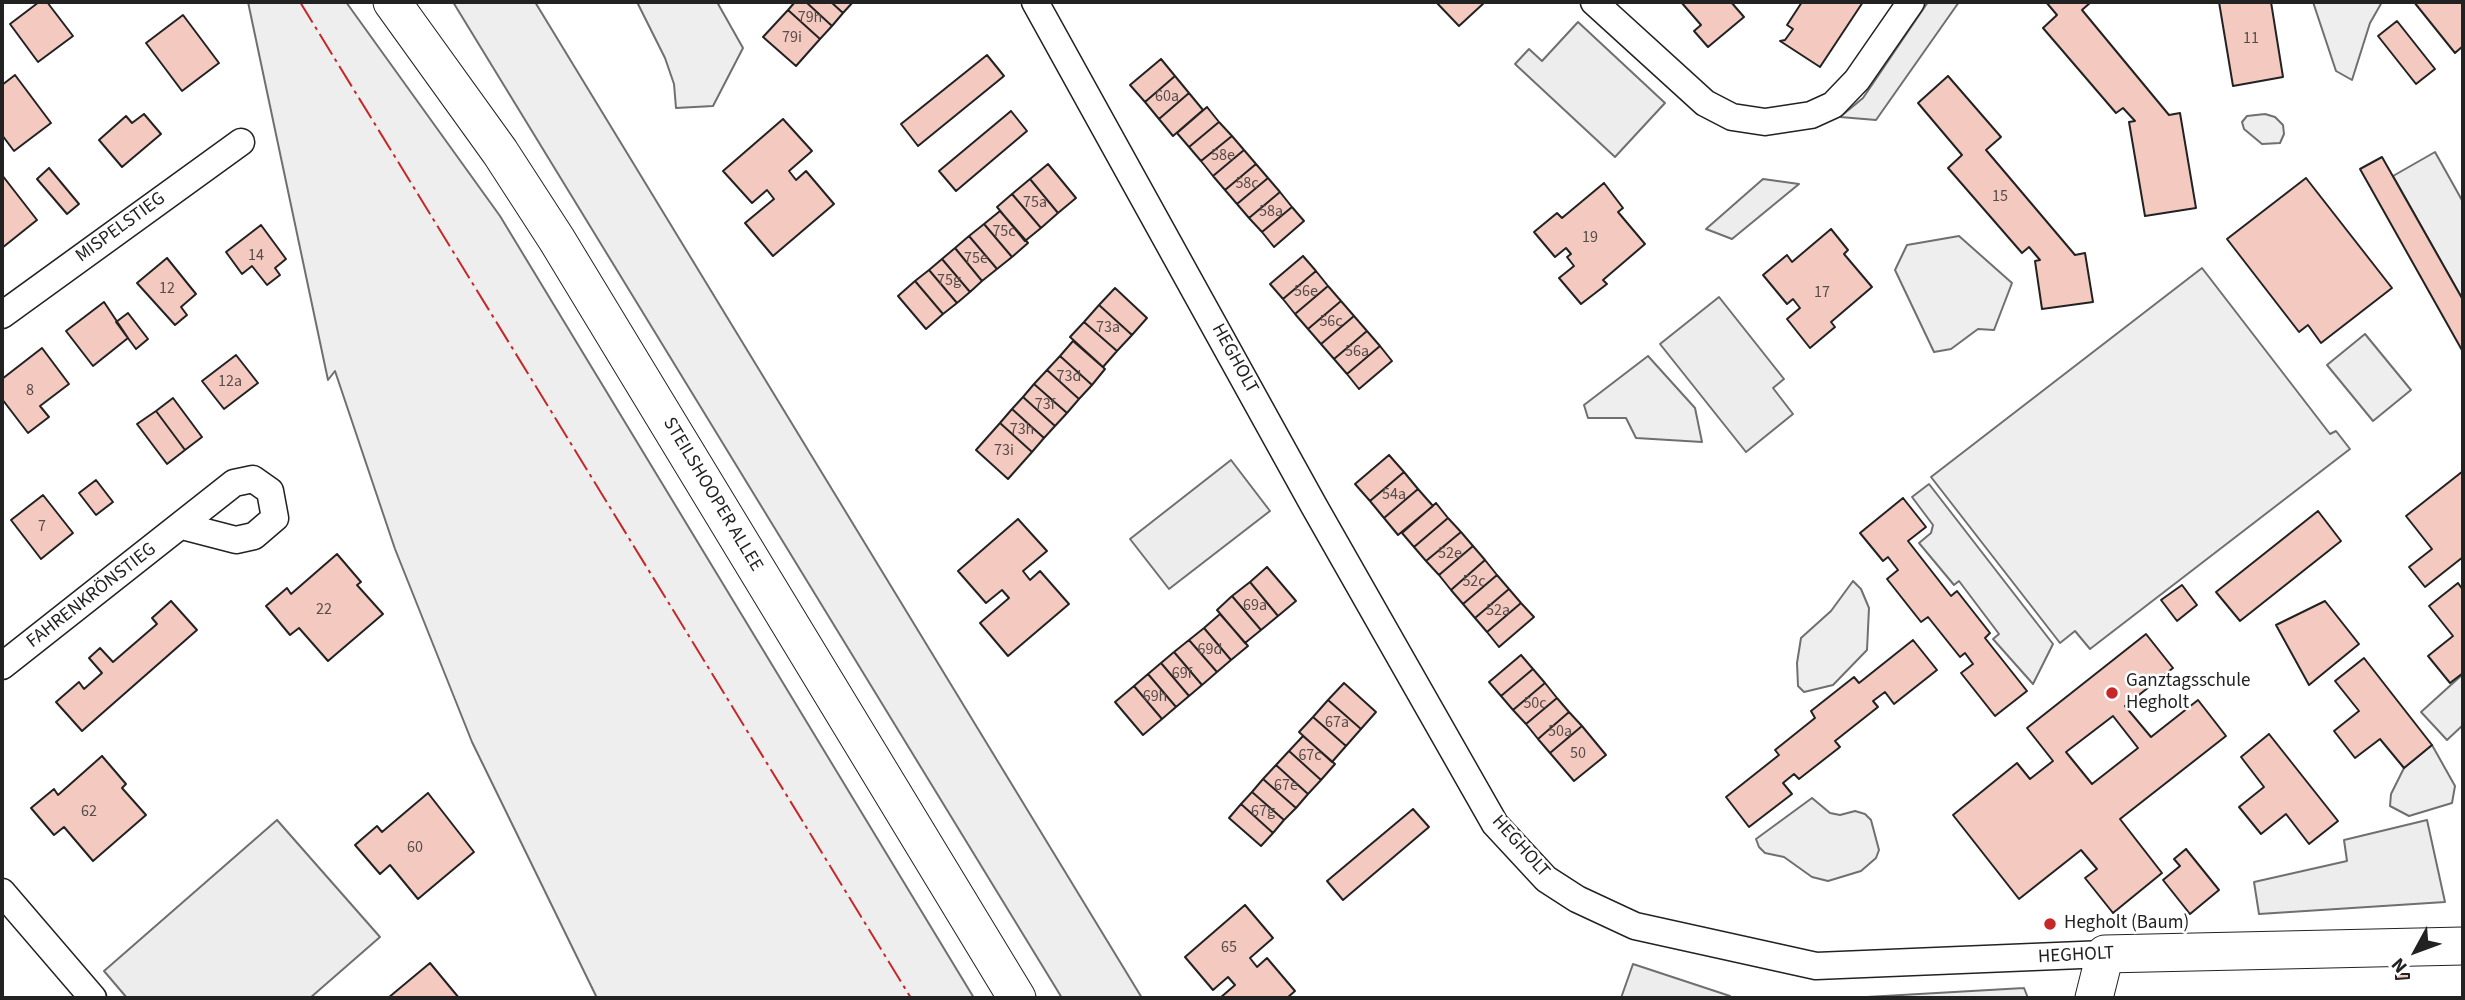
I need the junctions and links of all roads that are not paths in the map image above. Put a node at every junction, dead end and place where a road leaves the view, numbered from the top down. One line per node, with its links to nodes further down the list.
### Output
1 (392, 2): 13 (main road, STEILSHOOPER ALLEE)
2 (1035, 2): 11 (street, HEGHOLT)
3 (1594, 2): 4 (street)
4 (1910, 2)
5 (241, 142): 6 (street, MISPELSTIEG)
6 (2, 315)
7 (182, 526): 8 (street, FAHRENKRÖNSTIEG)
8 (2, 666)
9 (2, 892): 12 (street)
10 (2463, 946): 11 (main road, HEGHOLT)
11 (2105, 954): 14 (main road)
12 (93, 998)
13 (1017, 998)
14 (2094, 998)

